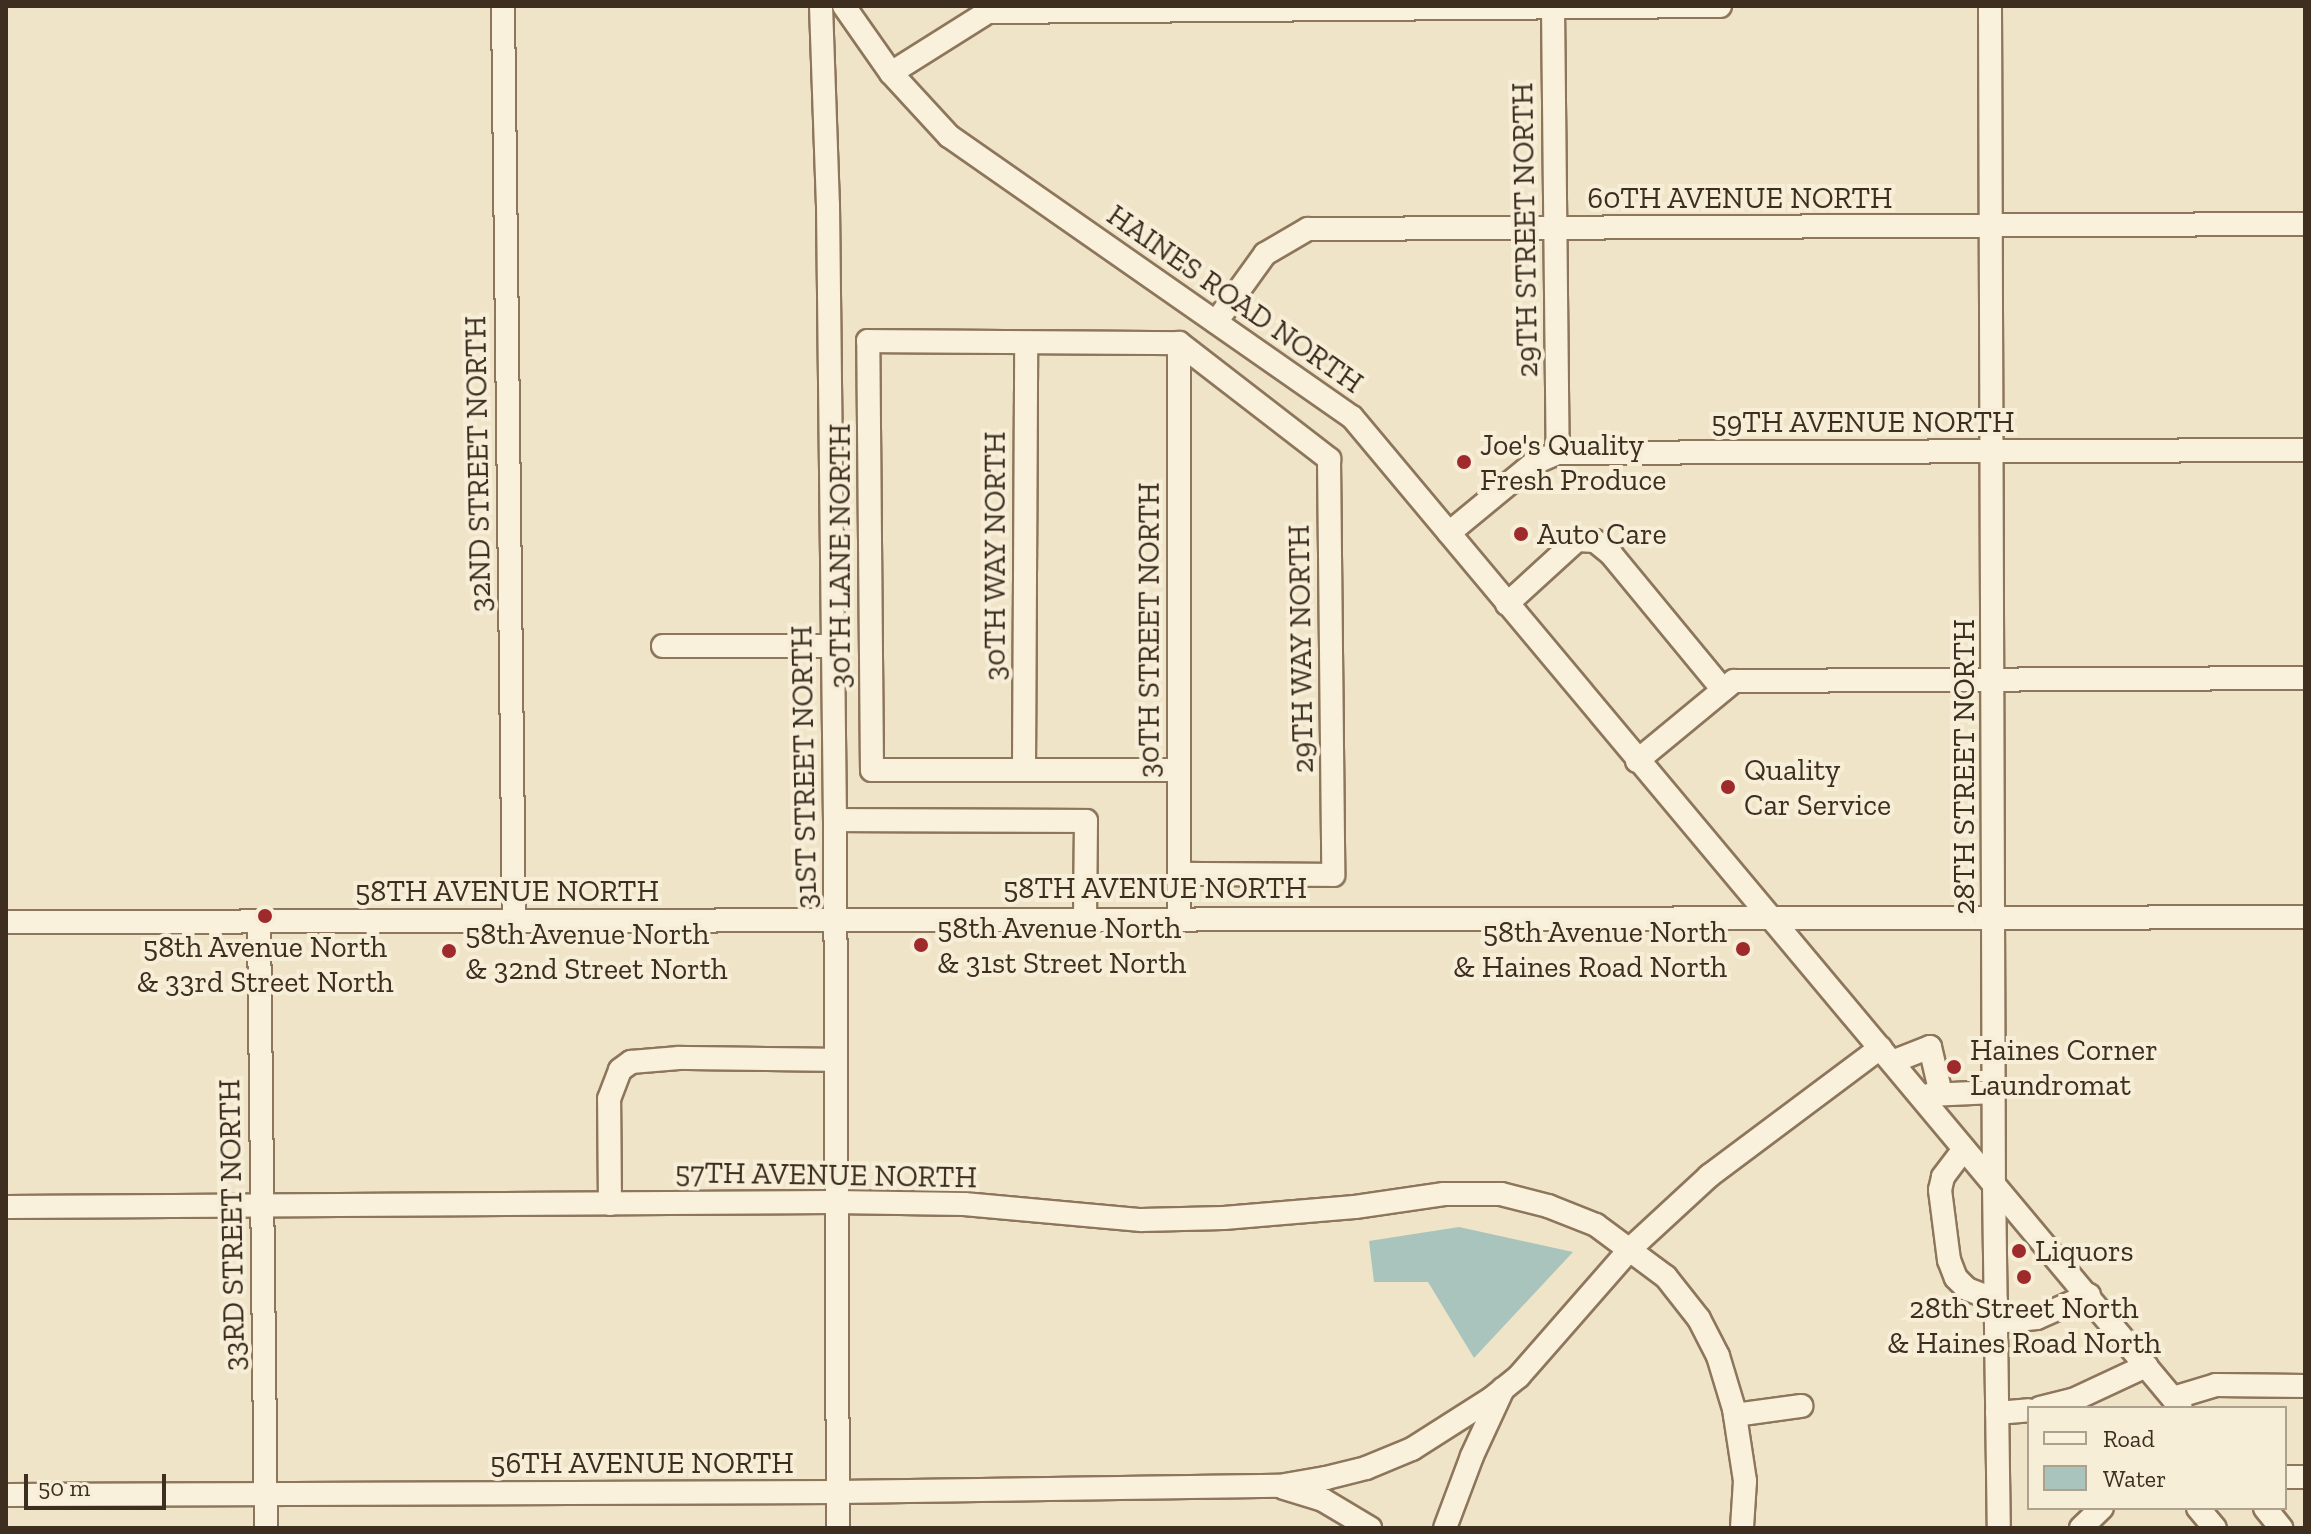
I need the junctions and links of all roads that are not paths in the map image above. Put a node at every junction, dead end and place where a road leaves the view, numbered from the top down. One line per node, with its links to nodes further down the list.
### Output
1 (503, 6): 33 (street, 32ND STREET NORTH)
2 (821, 6): 20 (street, 31ST STREET NORTH)
3 (844, 6): 7 (street, HAINES ROAD NORTH)
4 (1553, 6): 5 (street); 7 (street); 10 (street, 29TH STREET NORTH)
5 (1720, 6)
6 (1990, 6): 9 (street, 28TH STREET NORTH)
7 (891, 73): 11 (street, HAINES ROAD NORTH)
8 (2305, 224): 9 (street, 60TH AVENUE NORTH)
9 (1990, 227): 10 (street, 60TH AVENUE NORTH); 15 (street, 28TH STREET NORTH)
10 (1554, 228): 11 (street, 60TH AVENUE NORTH); 16 (street, 29TH STREET NORTH)
11 (1216, 322): 17 (street, HAINES ROAD NORTH)
12 (1026, 343): 13 (street); 25 (street, 30TH WAY NORTH); 25 (street, 30TH LANE NORTH)
13 (1179, 343): 26 (street, 30TH STREET NORTH); 28 (street, 29TH WAY NORTH)
14 (2305, 450): 15 (street, 59TH AVENUE NORTH)
15 (1991, 452): 16 (street, 59TH AVENUE NORTH); 22 (street, 28TH STREET NORTH)
16 (1558, 453): 17 (street, 59TH AVENUE NORTH)
17 (1449, 533): 18 (street, HAINES ROAD NORTH)
18 (1507, 604): 23 (street); 24 (street, HAINES ROAD NORTH)
19 (663, 646): 20 (street)
20 (833, 646): 27 (street, 31ST STREET NORTH)
21 (2305, 678): 22 (street)
22 (1993, 680): 23 (street); 32 (street, 28TH STREET NORTH)
23 (1723, 690): 24 (street)
24 (1637, 761): 35 (street, HAINES ROAD NORTH)
25 (1024, 768): 26 (street)
26 (1178, 770): 28 (street, 30TH STREET NORTH)
27 (835, 820): 30 (street); 34 (street, 31ST STREET NORTH)
28 (1181, 874): 29 (street, 30TH STREET NORTH)
29 (1179, 916): 30 (street, 58TH AVENUE NORTH); 35 (street, 58TH AVENUE NORTH)
30 (1085, 917): 34 (street, 58TH AVENUE NORTH)
31 (2305, 917): 32 (street, 58TH AVENUE NORTH)
32 (1995, 918): 35 (street, 58TH AVENUE NORTH); 40 (street, 28TH STREET NORTH)
33 (514, 920): 34 (street, 58TH AVENUE NORTH); 36 (street, 58TH AVENUE NORTH)
34 (836, 920): 39 (street, 31ST STREET NORTH)
35 (1775, 920): 38 (street, HAINES ROAD NORTH)
36 (259, 921): 37 (street, 58TH AVENUE NORTH); 47 (street, 33RD STREET NORTH)
37 (6, 922)
38 (1886, 1055): 41 (street, HAINES ROAD NORTH); 41 (street); 48 (street)
39 (835, 1060): 44 (street, 31ST STREET NORTH); 45 (street)
40 (1995, 1092): 41 (street); 43 (street, 28TH STREET NORTH)
41 (1930, 1095): 42 (street, HAINES ROAD NORTH)
42 (1964, 1149): 43 (street, HAINES ROAD NORTH); 50 (street)
43 (1994, 1184): 49 (street, HAINES ROAD NORTH); 50 (street, 28TH STREET NORTH)
44 (834, 1202): 45 (street, 57TH AVENUE NORTH); 48 (street, 57TH AVENUE NORTH); 61 (street, 31ST STREET NORTH)
45 (610, 1204): 47 (street, 57TH AVENUE NORTH)
46 (6, 1207): 47 (street, 57TH AVENUE NORTH)
47 (261, 1207): 62 (street, 33RD STREET NORTH)
48 (1630, 1249): 53 (street); 59 (street, 57TH AVENUE NORTH)
49 (2089, 1295): 50 (street); 51 (street, HAINES ROAD NORTH)
50 (1996, 1311): 58 (street, 28TH STREET NORTH)
51 (2146, 1366): 54 (street, HAINES ROAD NORTH); 56 (street)
52 (2305, 1386): 54 (street)
53 (1504, 1388): 60 (street); 70 (street)
54 (2177, 1403)
55 (1801, 1406): 59 (street)
56 (2048, 1406)
57 (2027, 1410): 58 (street)
58 (1997, 1413): 72 (street, 28TH STREET NORTH)
59 (1735, 1415): 71 (street, 57TH AVENUE NORTH)
60 (1279, 1486): 61 (street, 56TH AVENUE NORTH); 69 (street)
61 (837, 1492): 62 (street, 56TH AVENUE NORTH); 68 (street, 31ST STREET NORTH)
62 (266, 1493): 63 (street, 56TH AVENUE NORTH); 67 (street, 33RD STREET NORTH)
63 (6, 1495)
64 (2100, 1510): 73 (street)
65 (2200, 1510): 74 (street)
66 (2267, 1510): 75 (street)
67 (266, 1528)
68 (838, 1528)
69 (1370, 1528)
70 (1445, 1528)
71 (1742, 1528)
72 (1999, 1528)
73 (2081, 1528)
74 (2215, 1528)
75 (2281, 1528)

